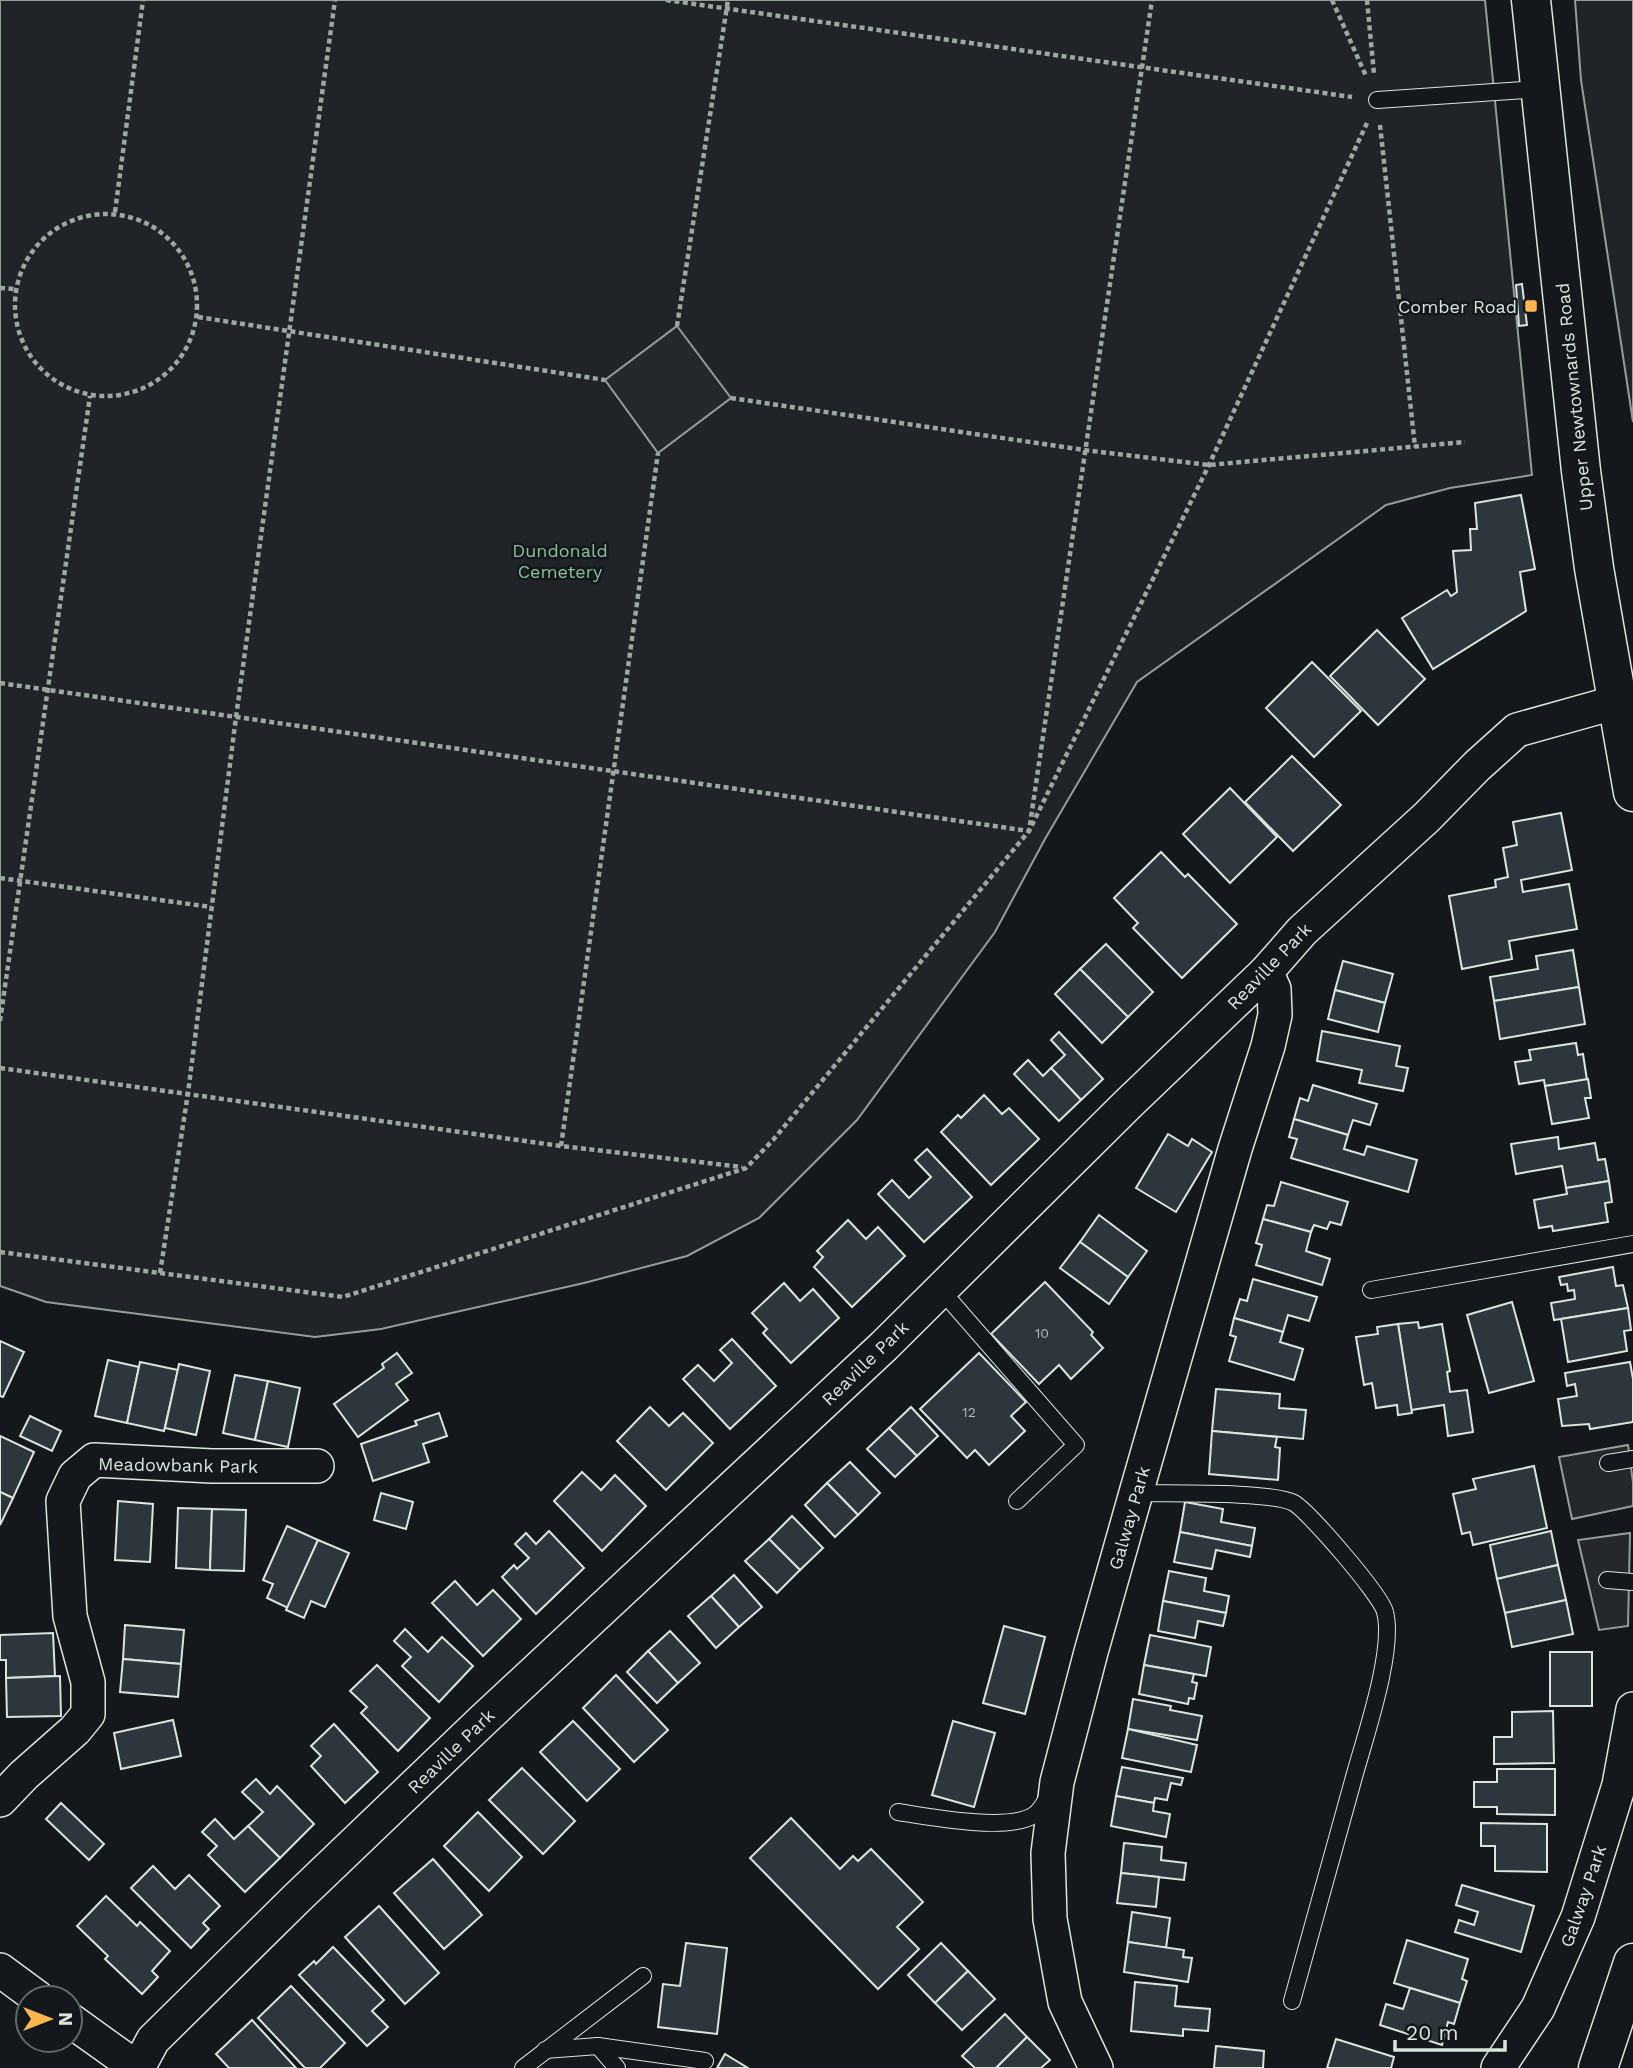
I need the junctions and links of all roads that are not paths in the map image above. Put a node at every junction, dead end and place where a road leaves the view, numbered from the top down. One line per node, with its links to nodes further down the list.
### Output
1 (1531, 0): 2 (highway, Upper Newtownards Road)
2 (1539, 89): 3 (lane); 4 (highway, Upper Newtownards Road)
3 (1377, 100)
4 (1617, 702): 5 (highway, Upper Newtownards Road); 6 (street, Reaville Park)
5 (1633, 792)
6 (1266, 972): 8 (street, Reaville Park); 13 (street, Galway Park)
7 (1633, 1244): 9 (lane)
8 (941, 1290): 14 (lane); 30 (street, Reaville Park)
9 (1371, 1290)
10 (1633, 1459): 11 (lane)
11 (1608, 1463)
12 (317, 1466): 19 (street, Meadowbank Park)
13 (1136, 1493): 18 (street, Galway Park); 25 (lane)
14 (1017, 1501)
15 (1607, 1580): 16 (lane)
16 (1633, 1581)
17 (1633, 1709): 34 (street, Galway Park)
18 (1057, 1784): 20 (lane); 33 (street, Galway Park)
19 (0, 1800)
20 (898, 1812)
21 (1633, 1963): 35 (highway)
22 (0, 1970): 24 (street)
23 (643, 1976): 28 (lane)
24 (19, 1984)
25 (1292, 2001)
26 (84, 2030): 30 (street)
27 (598, 2046): 28 (lane); 29 (lane); 32 (lane)
28 (545, 2050): 31 (lane)
29 (705, 2061)
30 (138, 2068)
31 (523, 2068)
32 (617, 2068)
33 (1096, 2068)
34 (1498, 2068)
35 (1598, 2068)

